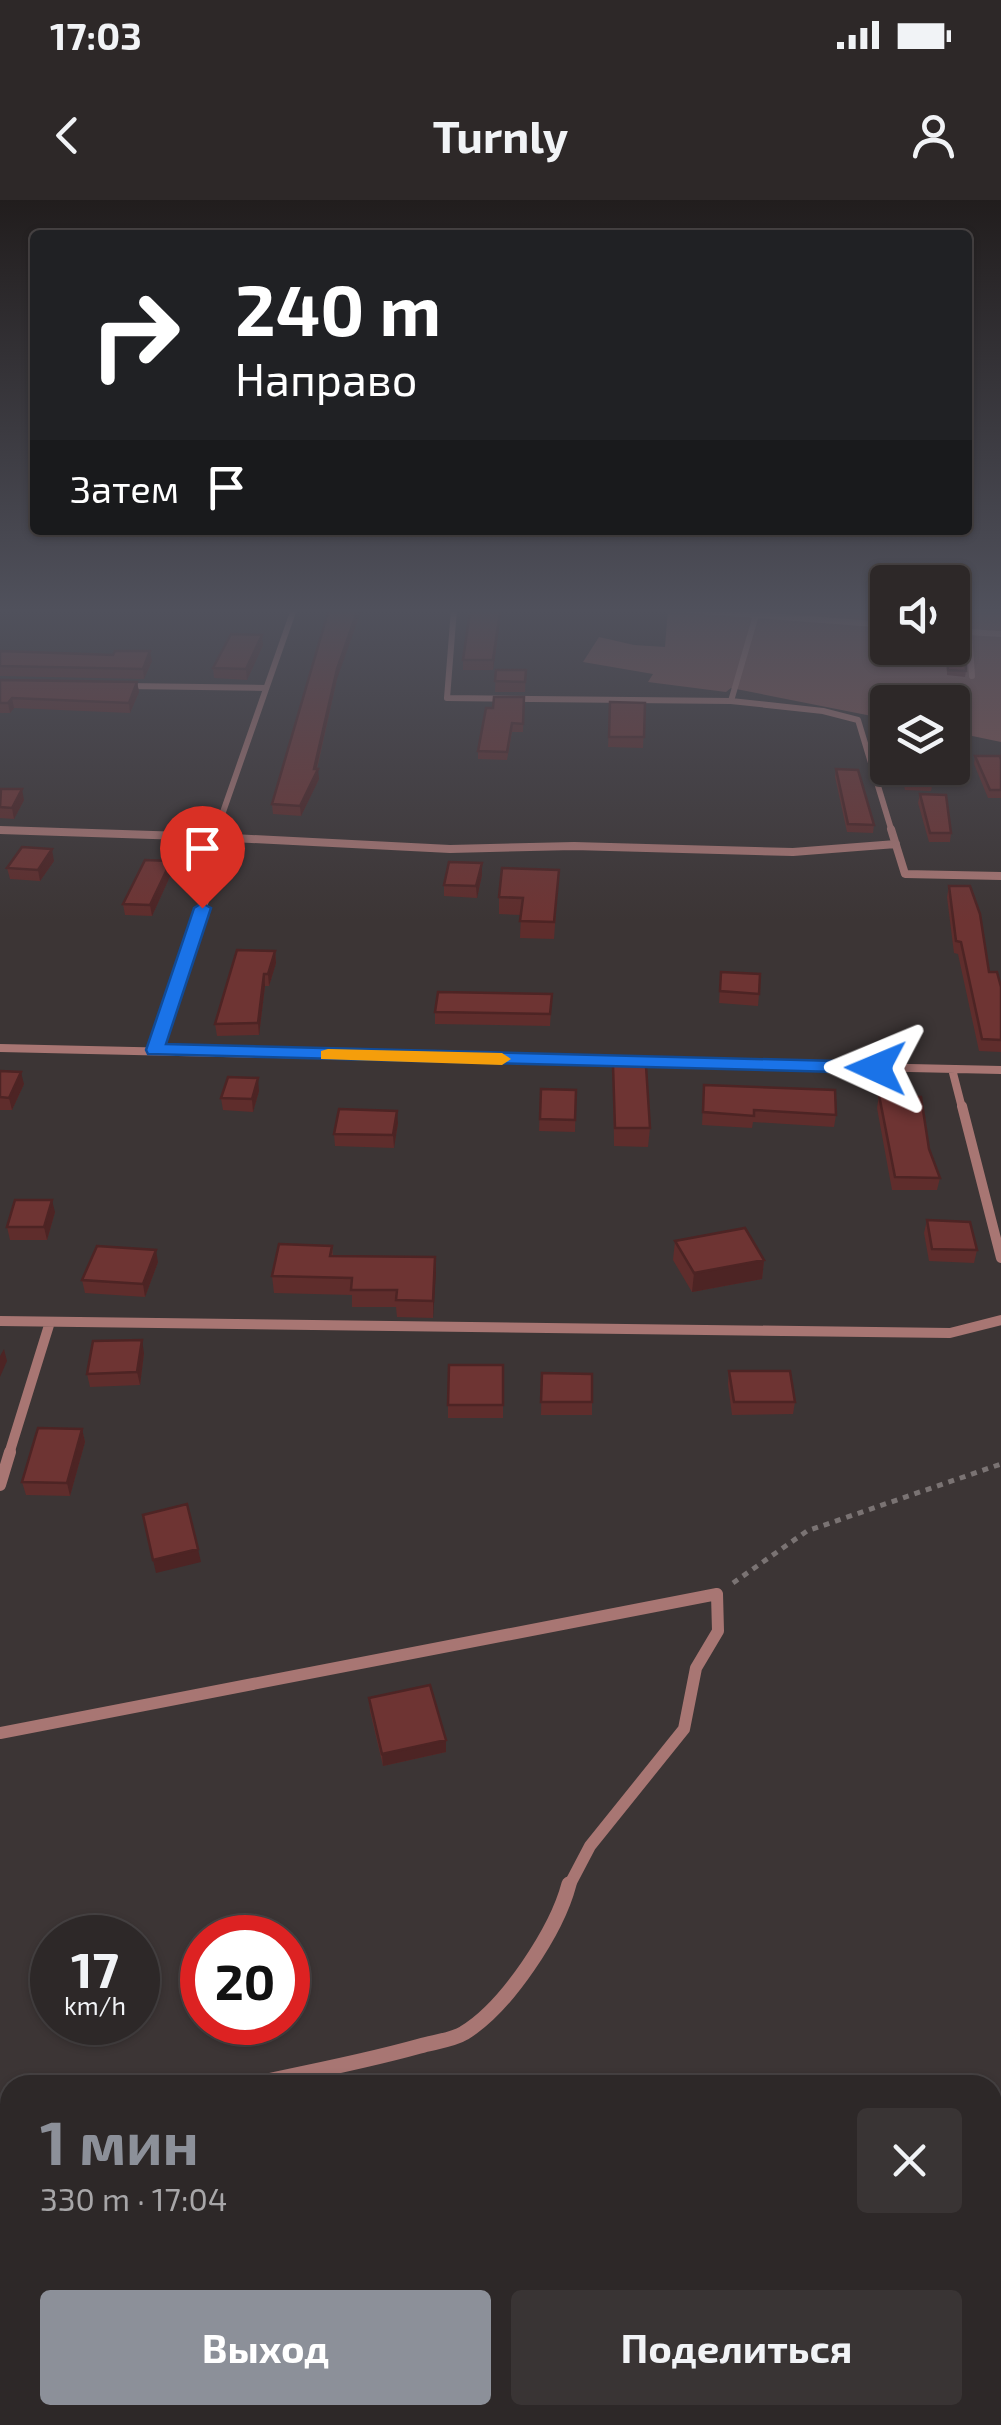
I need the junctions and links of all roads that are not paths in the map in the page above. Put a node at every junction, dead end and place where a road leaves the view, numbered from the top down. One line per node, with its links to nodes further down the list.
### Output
1 (257, 713): 4 (lane)
2 (830, 713): 6 (lane)
3 (0, 830): 4 (lane)
4 (214, 838): 5 (lane)
5 (226, 838): 6 (lane); 9 (lane)
6 (896, 844): 7 (lane)
7 (1001, 876)
8 (0, 1048): 9 (lane)
9 (155, 1050): 10 (lane)
10 (952, 1069): 11 (lane); 12 (lane)
11 (1001, 1070)
12 (1001, 1258)
13 (1001, 1320): 15 (lane)
14 (0, 1321): 15 (lane)
15 (50, 1322): 16 (lane)
16 (0, 1485)
17 (0, 1734): 18 (lane)
18 (295, 2075)

